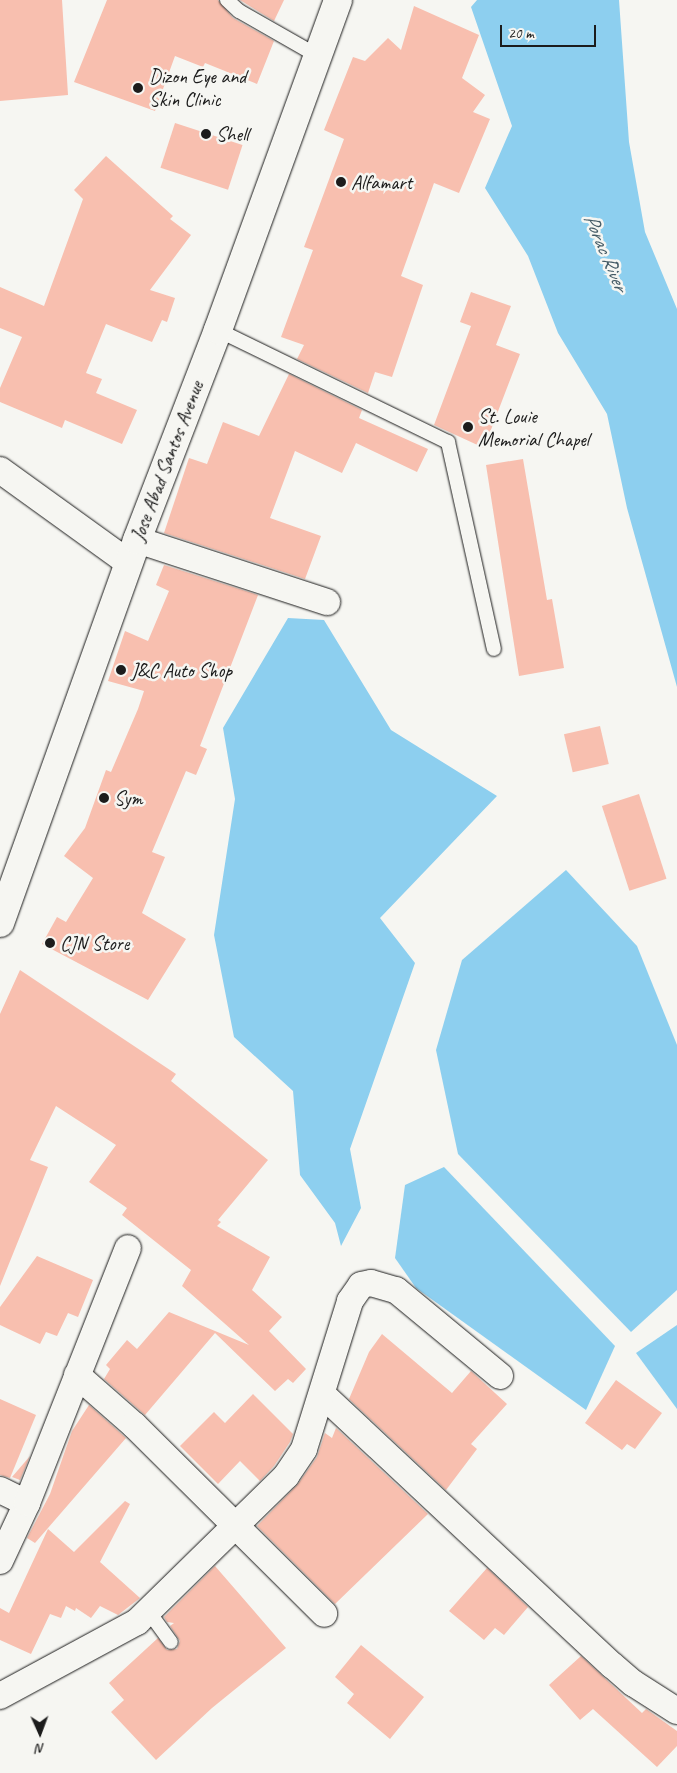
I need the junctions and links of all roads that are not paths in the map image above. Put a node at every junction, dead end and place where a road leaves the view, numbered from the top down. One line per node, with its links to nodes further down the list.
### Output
1 (227, 0): 3 (lane)
2 (338, 0): 3 (main road, Jose Abad Santos Avenue)
3 (318, 56): 4 (main road, Jose Abad Santos Avenue)
4 (218, 330): 6 (main road, Jose Abad Santos Avenue); 8 (lane)
5 (0, 470): 6 (street)
6 (132, 551): 7 (street); 9 (main road, Jose Abad Santos Avenue)
7 (326, 602)
8 (494, 649)
9 (0, 924)
10 (128, 1248): 11 (street)
11 (78, 1375): 15 (street); 16 (street)
12 (500, 1376): 13 (street)
13 (323, 1395): 16 (street); 22 (street)
14 (0, 1490): 15 (street)
15 (27, 1502): 17 (street)
16 (232, 1526): 18 (street); 19 (street)
17 (0, 1561)
18 (148, 1612): 20 (lane); 21 (street)
19 (324, 1614)
20 (171, 1642)
21 (0, 1696)
22 (677, 1710)

